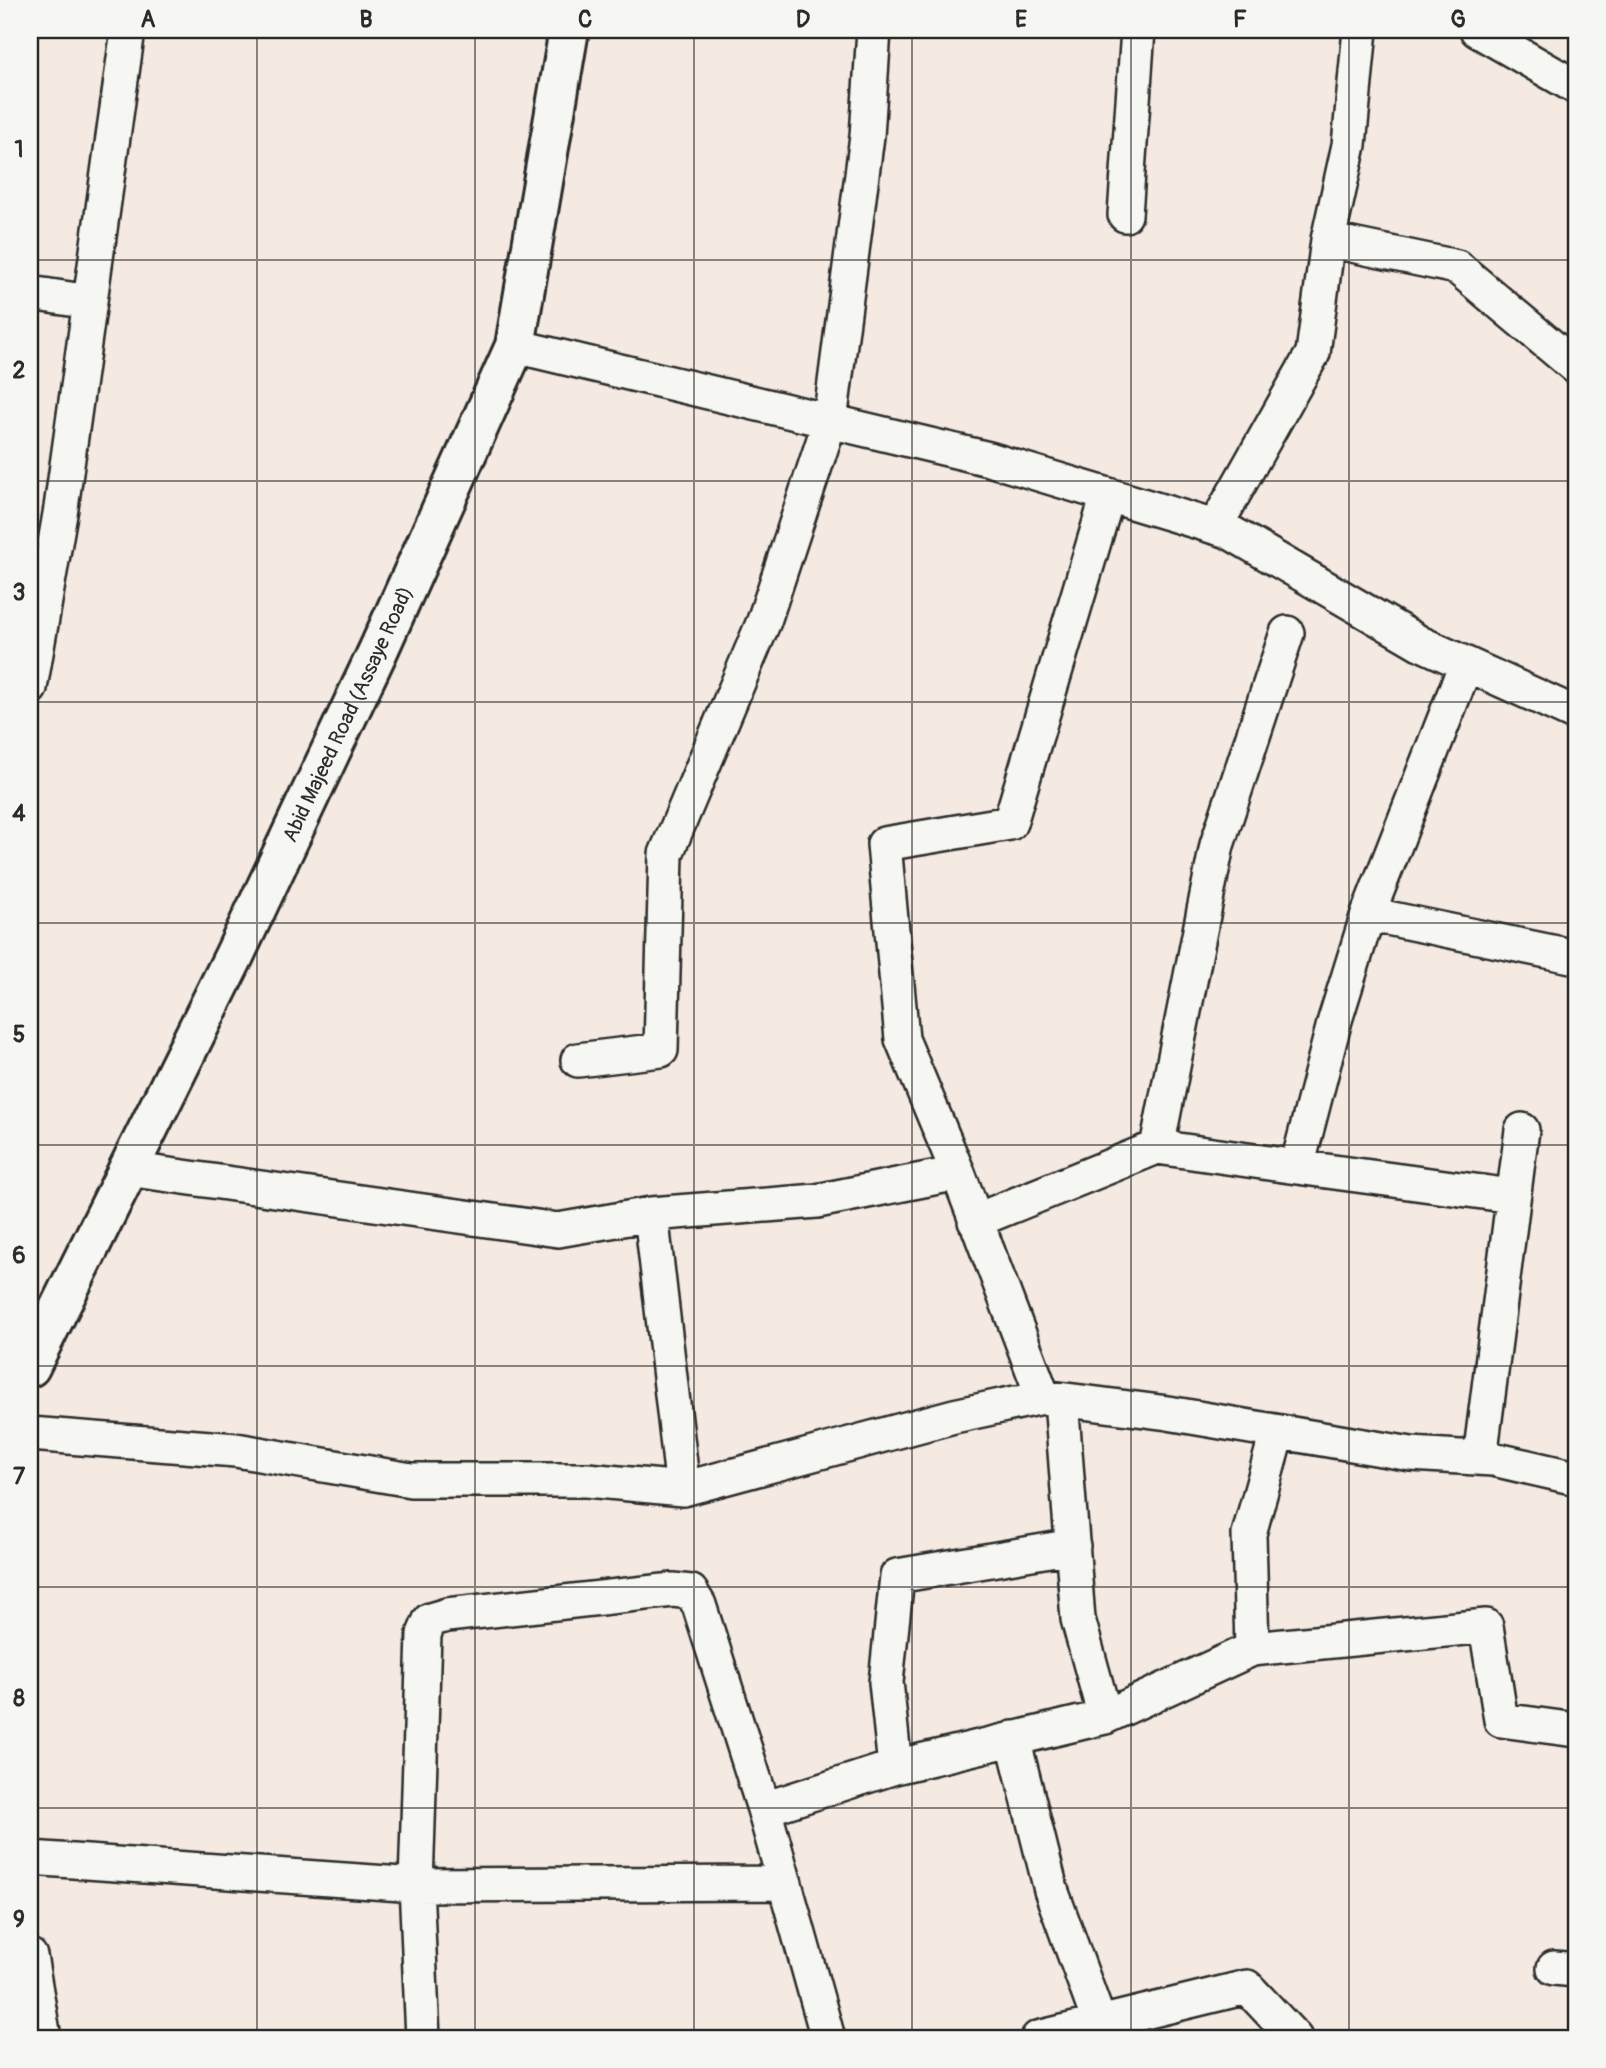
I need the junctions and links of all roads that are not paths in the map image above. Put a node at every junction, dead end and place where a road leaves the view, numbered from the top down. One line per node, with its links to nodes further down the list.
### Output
1 (128, 30): 11 (street)
2 (569, 30): 12 (main road, Abid Majeed Road (Assaye Road))
3 (874, 30): 14 (street)
4 (1138, 30): 8 (street)
5 (1360, 30): 9 (street)
6 (1477, 30): 7 (street)
7 (1576, 87)
8 (1125, 215)
9 (1328, 240): 13 (street); 16 (street)
10 (30, 293): 11 (street)
11 (90, 302): 19 (street)
12 (515, 346): 14 (street); 27 (main road, Abid Majeed Road (Assaye Road))
13 (1576, 367)
14 (830, 421): 15 (street); 23 (street)
15 (1108, 495): 16 (street); 28 (street)
16 (1215, 527): 18 (street)
17 (1287, 633): 25 (street)
18 (1466, 664): 20 (street); 21 (street)
19 (30, 688)
20 (1576, 714)
21 (1368, 914): 22 (street); 26 (street)
22 (1576, 957)
23 (578, 1060)
24 (1522, 1130): 29 (street)
25 (1157, 1147): 26 (street); 31 (street)
26 (1297, 1167): 29 (street)
27 (127, 1169): 30 (street); 32 (main road, Abid Majeed Road (Assaye Road))
28 (958, 1173): 30 (street); 31 (street)
29 (1512, 1196): 37 (street)
30 (651, 1214): 39 (street)
31 (975, 1220): 34 (street)
32 (40, 1319): 33 (main road, Abid Majeed Road (Assaye Road))
33 (30, 1367)
34 (1052, 1399): 35 (street); 39 (street); 40 (street)
35 (1277, 1433): 37 (street); 41 (street)
36 (30, 1434): 39 (street)
37 (1480, 1458): 38 (street)
38 (1576, 1478)
39 (683, 1489)
40 (1073, 1546): 42 (street); 45 (street)
41 (1252, 1649): 42 (street); 43 (street)
42 (1105, 1717): 44 (street)
43 (1576, 1730)
44 (1013, 1738): 45 (street); 51 (street)
45 (895, 1767): 46 (street)
46 (764, 1809): 48 (street); 49 (street)
47 (30, 1858): 49 (street)
48 (785, 1883): 49 (street); 54 (street)
49 (416, 1885): 53 (street)
50 (30, 1956): 52 (street)
51 (1103, 2031): 55 (street); 56 (street)
52 (44, 2038)
53 (423, 2038)
54 (828, 2038)
55 (1038, 2038)
56 (1295, 2038)

